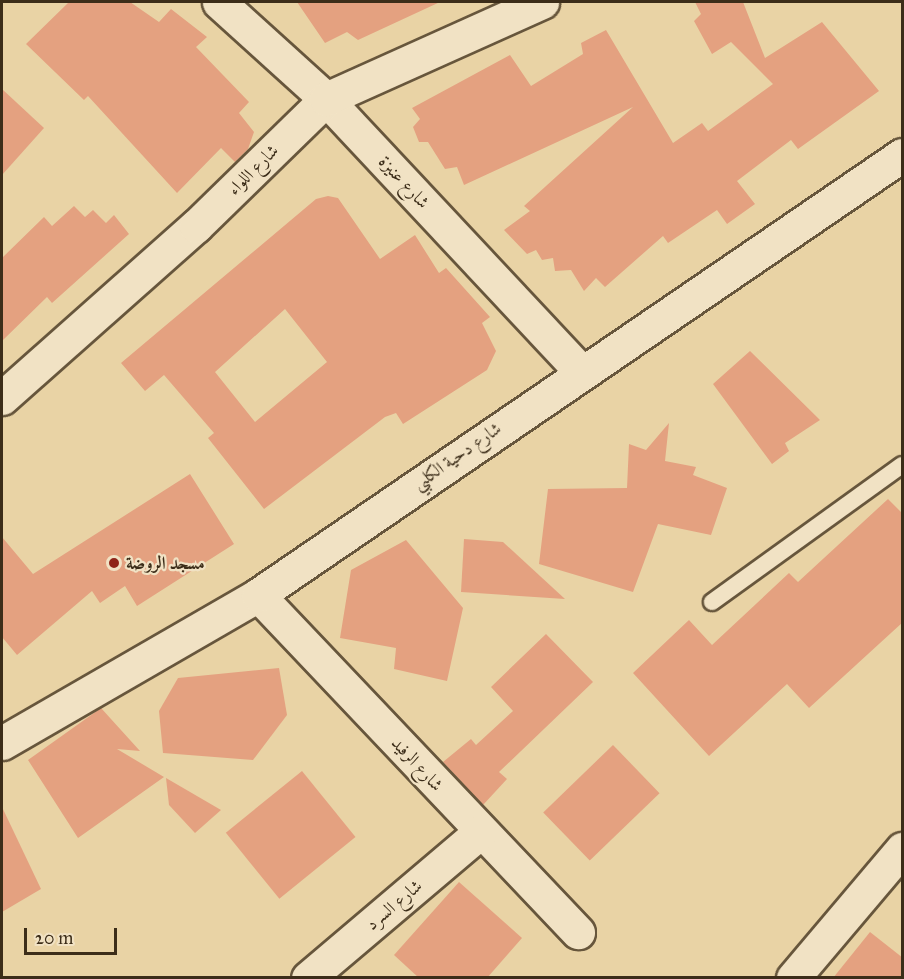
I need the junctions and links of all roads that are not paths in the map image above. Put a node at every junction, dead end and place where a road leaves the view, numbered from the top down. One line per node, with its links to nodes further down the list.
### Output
1 (219, 2): 3 (street, شارع عنيزة)
2 (542, 2): 3 (street, شارع اللواء)
3 (326, 99): 5 (street, شارع عنيزة); 6 (street, شارع اللواء)
4 (903, 155): 5 (street, شارع دحية الكلبي)
5 (580, 370): 8 (street, شارع دحية الكلبي)
6 (2, 398)
7 (903, 465): 9 (lane)
8 (258, 595): 10 (street, شارع دحية الكلبي); 11 (street, شارع الرفيد)
9 (712, 602)
10 (2, 744)
11 (480, 832): 13 (street, شارع الرفيد); 14 (street, شارع السرد)
12 (903, 849): 15 (street)
13 (578, 932)
14 (308, 978)
15 (793, 978)

